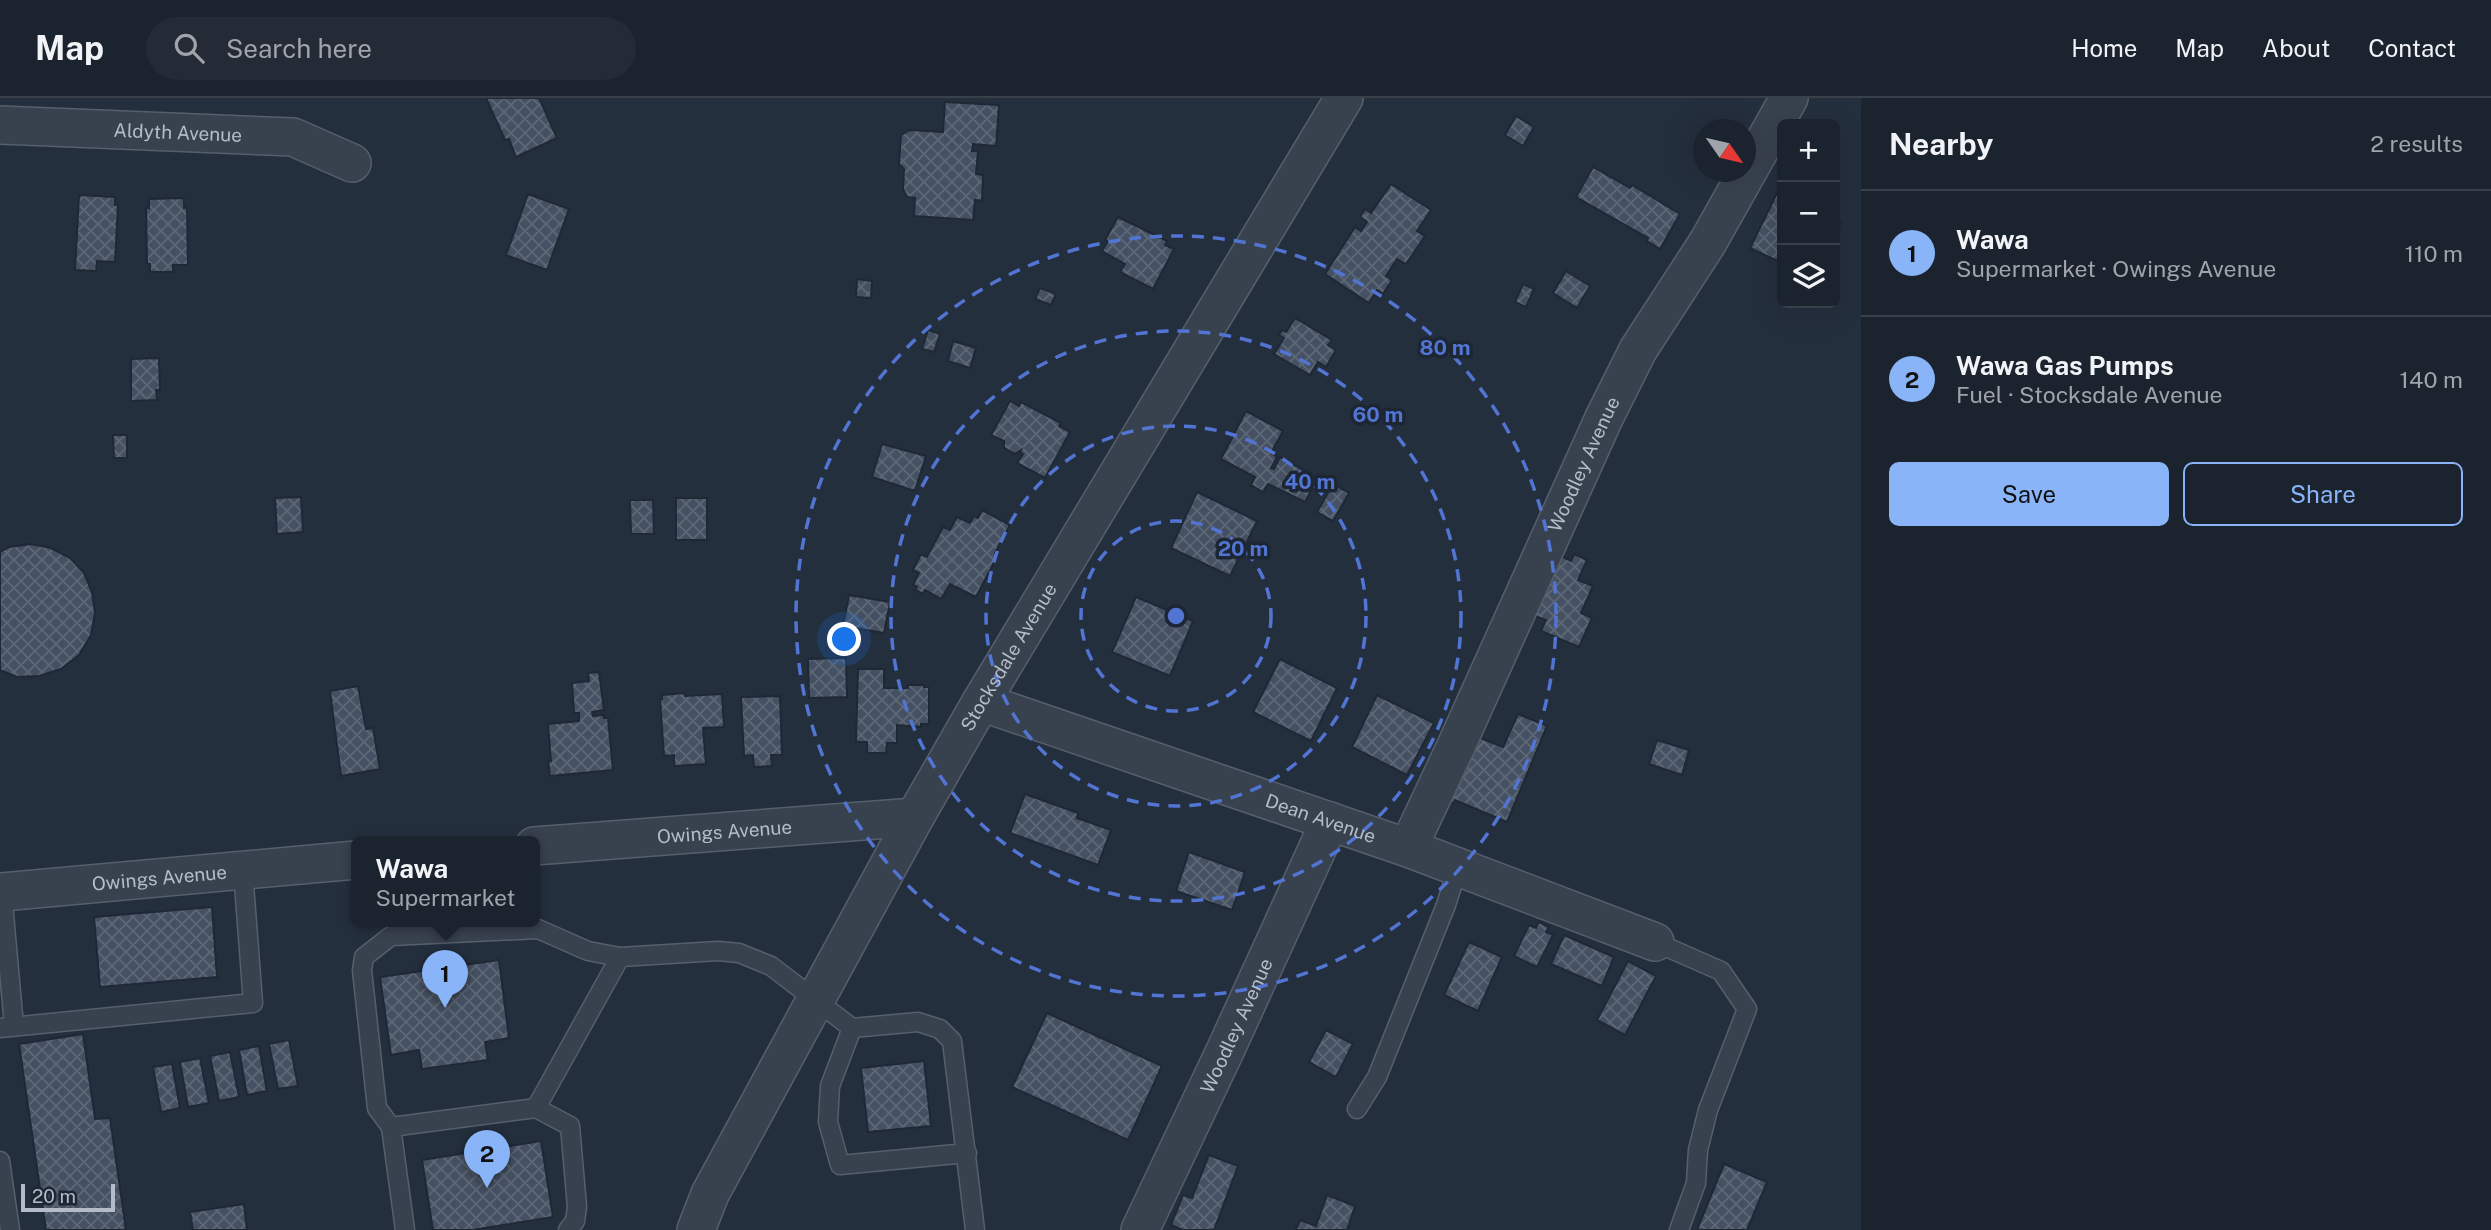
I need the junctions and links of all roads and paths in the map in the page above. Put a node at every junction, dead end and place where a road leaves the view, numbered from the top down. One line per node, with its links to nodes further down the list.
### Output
1 (1344, 98): 5 (street, Stocksdale Avenue)
2 (1789, 98): 9 (street, Woodley Avenue)
3 (0, 125): 4 (street, Aldyth Avenue)
4 (352, 163)
5 (981, 702): 6 (street, Stocksdale Avenue); 7 (street, Dean Avenue)
6 (915, 817): 8 (street, Owings Avenue); 16 (street, Stocksdale Avenue)
7 (1330, 821): 9 (street, Dean Avenue); 29 (street, Woodley Avenue)
8 (540, 846)
9 (1408, 848): 11 (street, Dean Avenue)
10 (351, 860): 12 (street, Owings Avenue)
11 (1458, 867): 14 (street, Dean Avenue); 20 (lane)
12 (243, 871): 13 (street, Owings Avenue); 17 (lane)
13 (1, 891): 17 (lane)
14 (1655, 942): 30 (lane)
15 (620, 957): 16 (lane); 19 (lane); 21 (lane)
16 (814, 1001): 18 (lane); 27 (street, Stocksdale Avenue)
17 (7, 1027)
18 (852, 1028): 22 (lane); 22 (lane)
19 (536, 1108): 21 (lane); 26 (lane)
20 (1357, 1109)
21 (391, 1127): 25 (lane)
22 (967, 1153): 28 (lane)
23 (0, 1161): 24 (lane)
24 (10, 1230)
25 (405, 1230)
26 (568, 1230)
27 (696, 1230)
28 (975, 1230)
29 (1140, 1230)
30 (1679, 1230)

